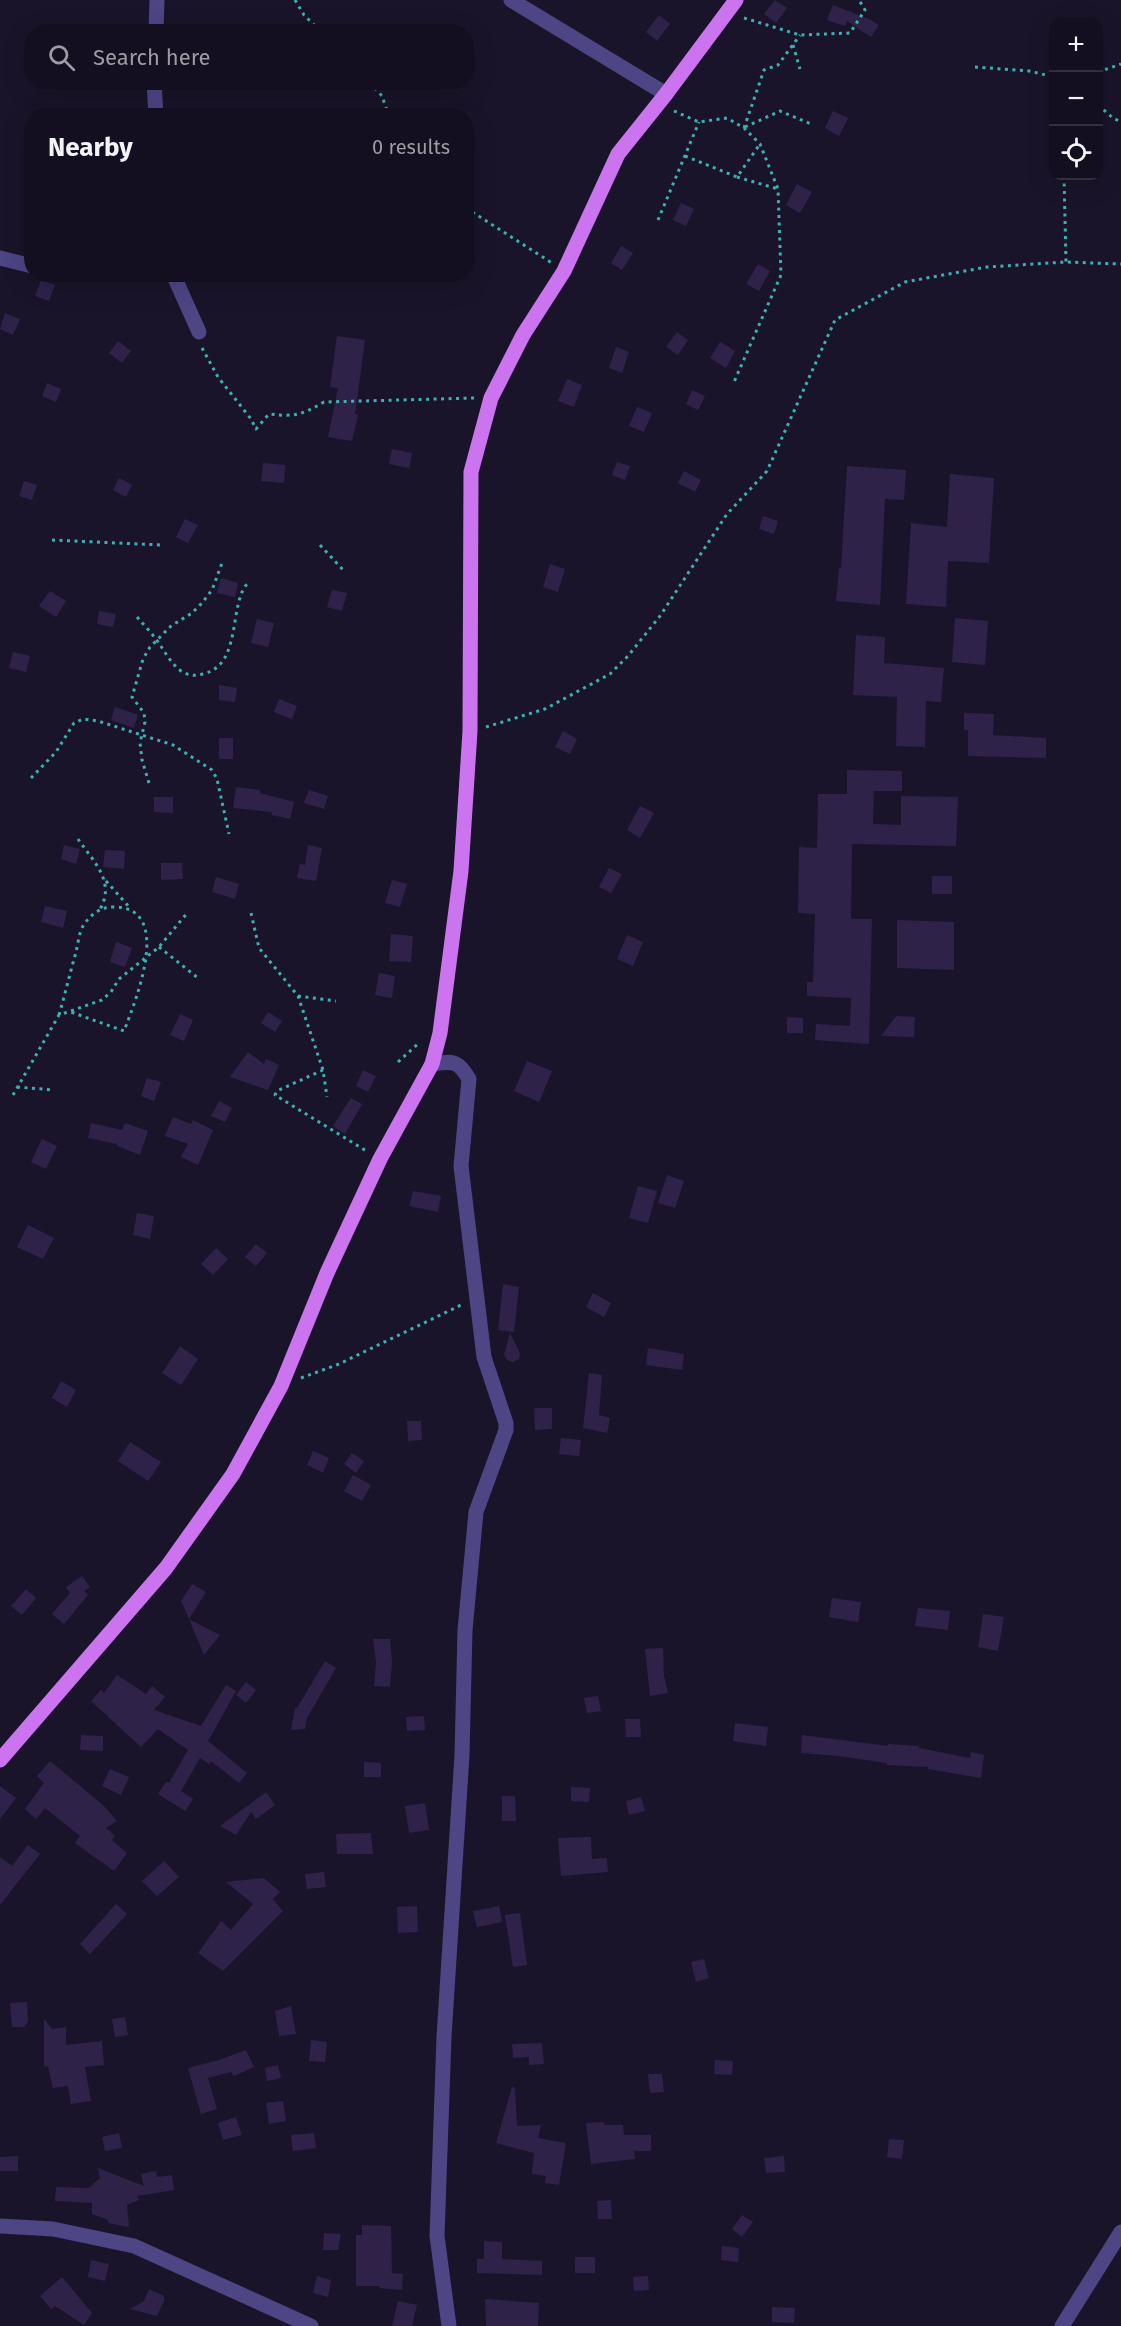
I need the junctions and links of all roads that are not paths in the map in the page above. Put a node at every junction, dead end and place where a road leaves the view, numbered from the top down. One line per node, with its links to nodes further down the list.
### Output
1 (157, 0): 4 (street)
2 (511, 0): 6 (street)
3 (731, 6): 6 (main road)
4 (156, 24)
5 (154, 90): 7 (street)
6 (663, 99): 12 (main road)
7 (156, 108)
8 (0, 258): 9 (street)
9 (24, 264)
10 (176, 282): 11 (street)
11 (198, 332)
12 (432, 1064): 13 (main road); 17 (street)
13 (0, 1760)
14 (0, 2226): 16 (street)
15 (1121, 2232): 18 (street)
16 (311, 2326)
17 (449, 2326)
18 (1062, 2326)

